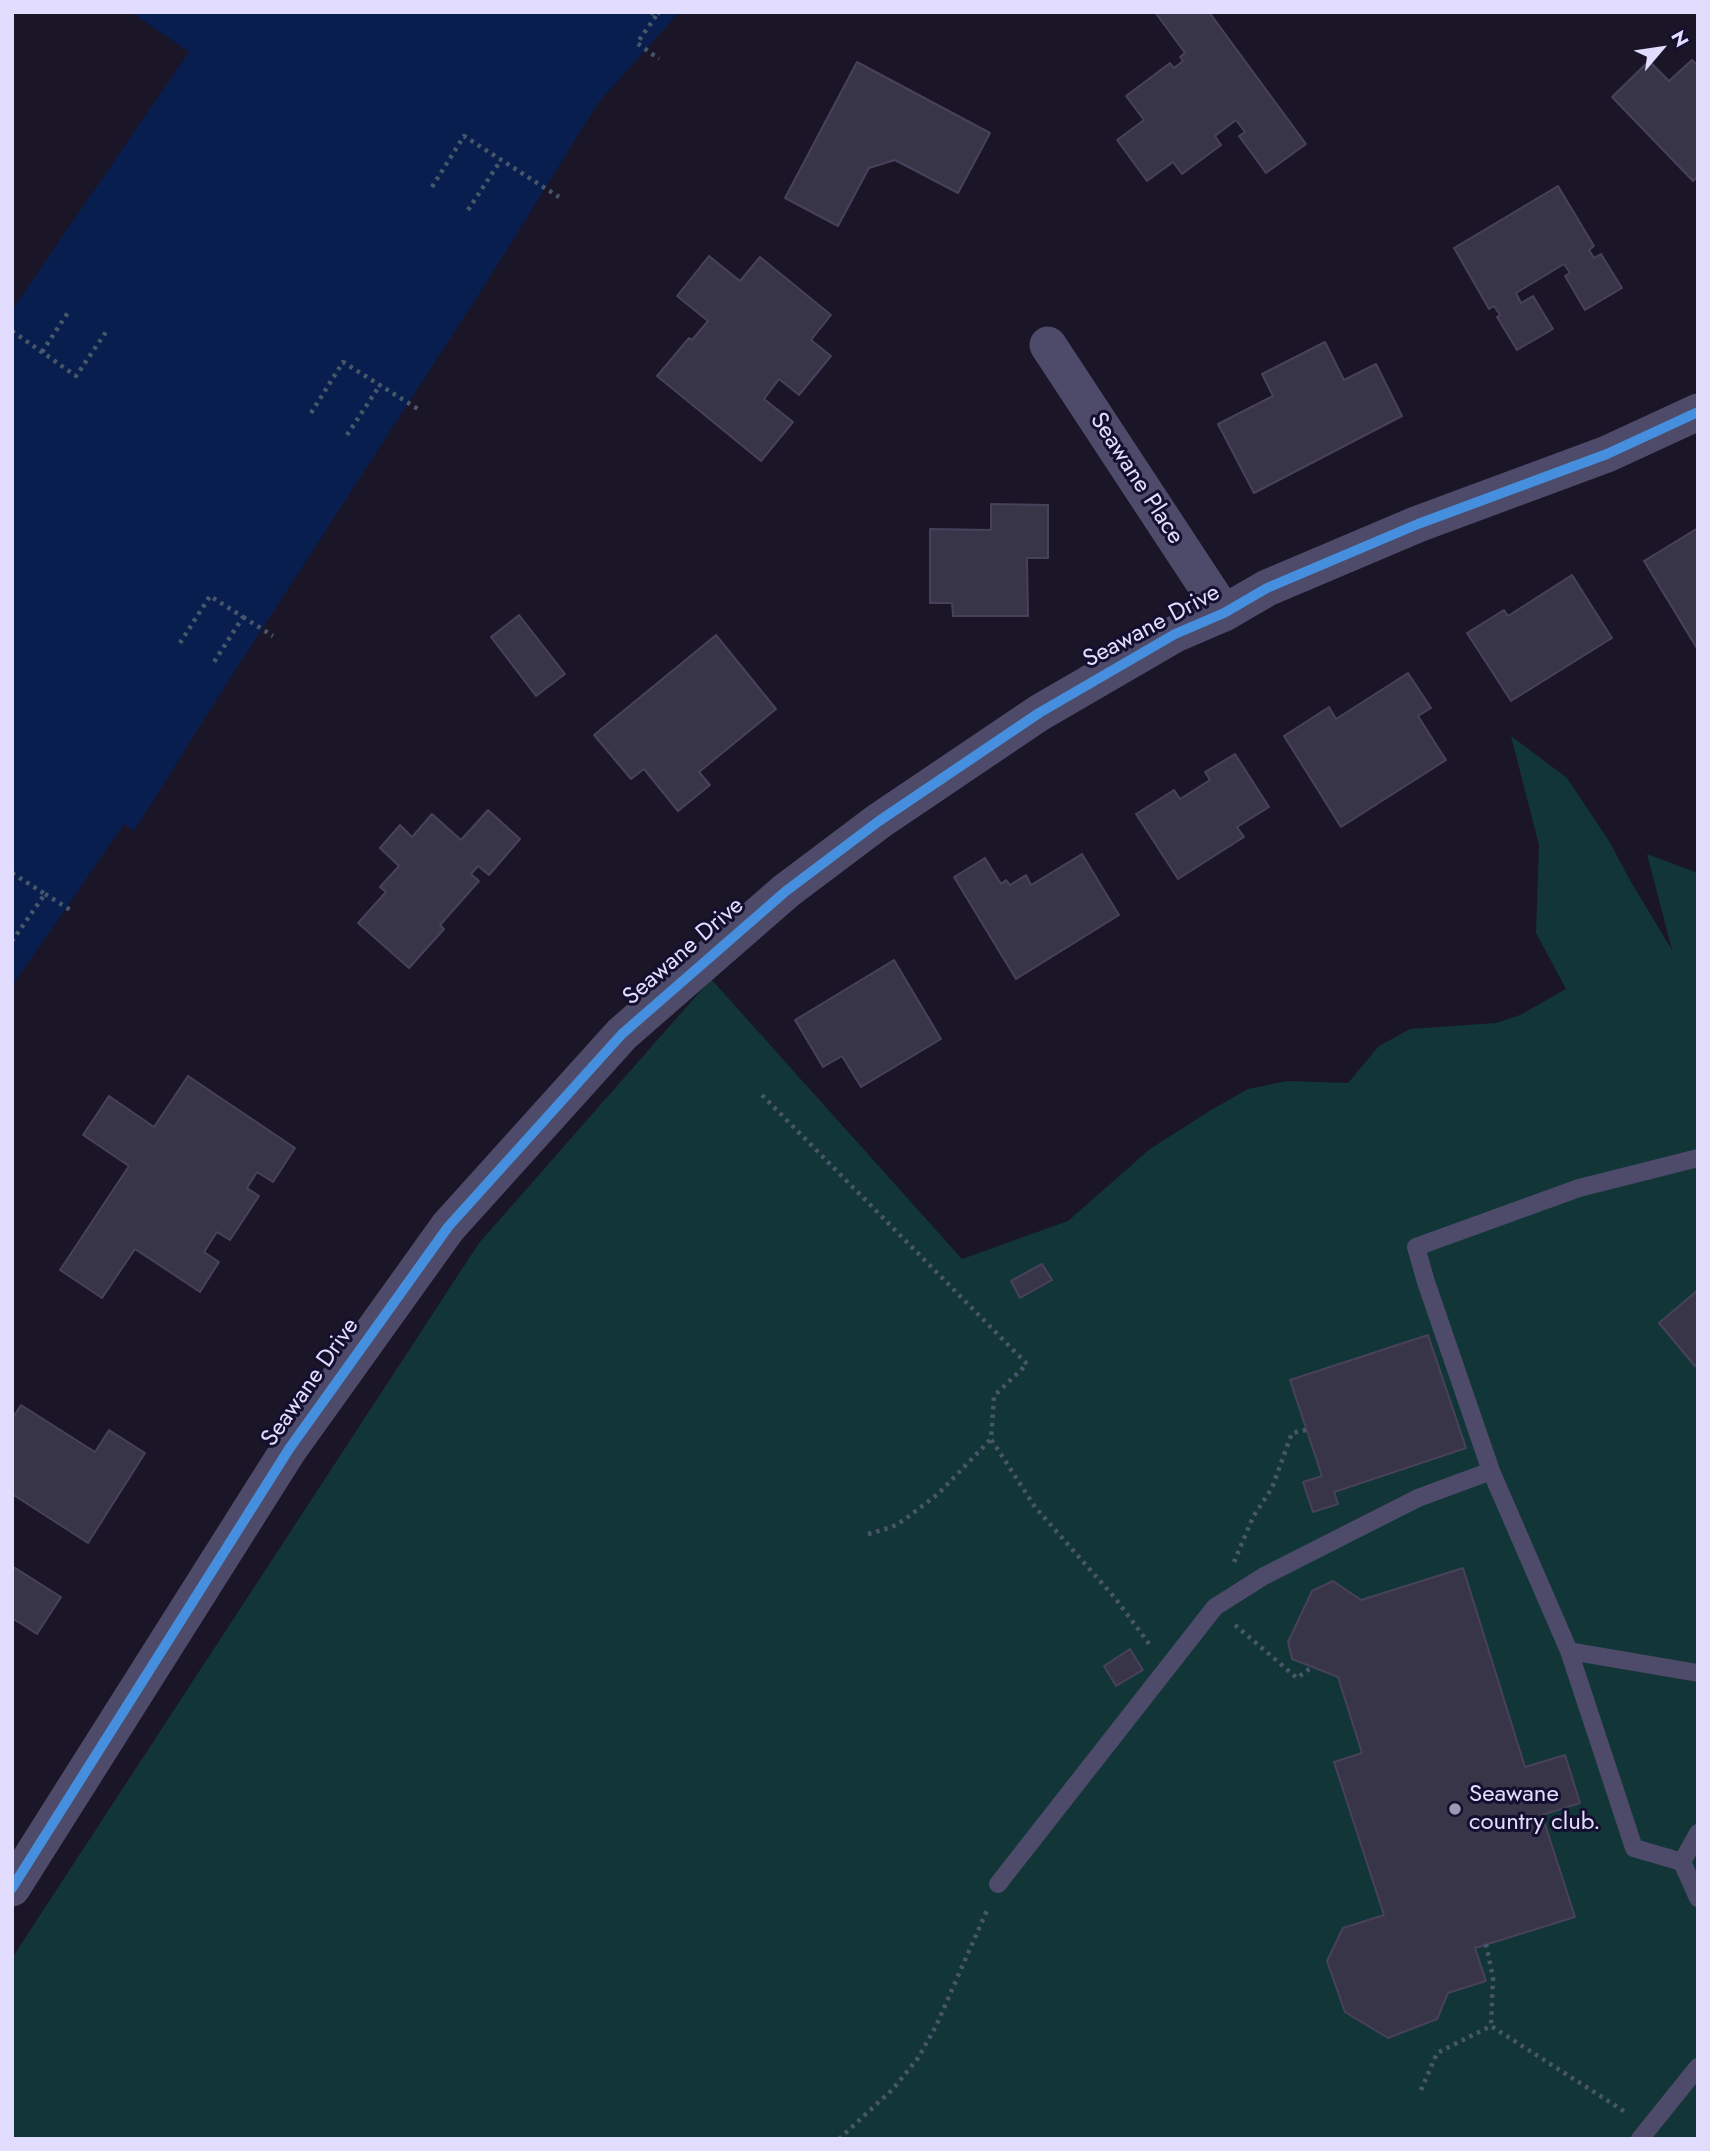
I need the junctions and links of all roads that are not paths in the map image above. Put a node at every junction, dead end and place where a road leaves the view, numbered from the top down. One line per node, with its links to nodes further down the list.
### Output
1 (1048, 345): 3 (street, Seawane Place)
2 (1698, 412): 3 (street, Seawane Drive)
3 (1224, 613): 11 (street, Seawane Drive)
4 (1698, 1158): 5 (lane)
5 (1491, 1471): 6 (lane); 10 (lane)
6 (1569, 1651): 7 (lane); 9 (lane)
7 (1698, 1673)
8 (1698, 1833): 9 (lane)
9 (1682, 1862): 12 (lane)
10 (998, 1884)
11 (12, 1888)
12 (1698, 1898)
13 (1698, 2067): 14 (lane)
14 (1644, 2133)

